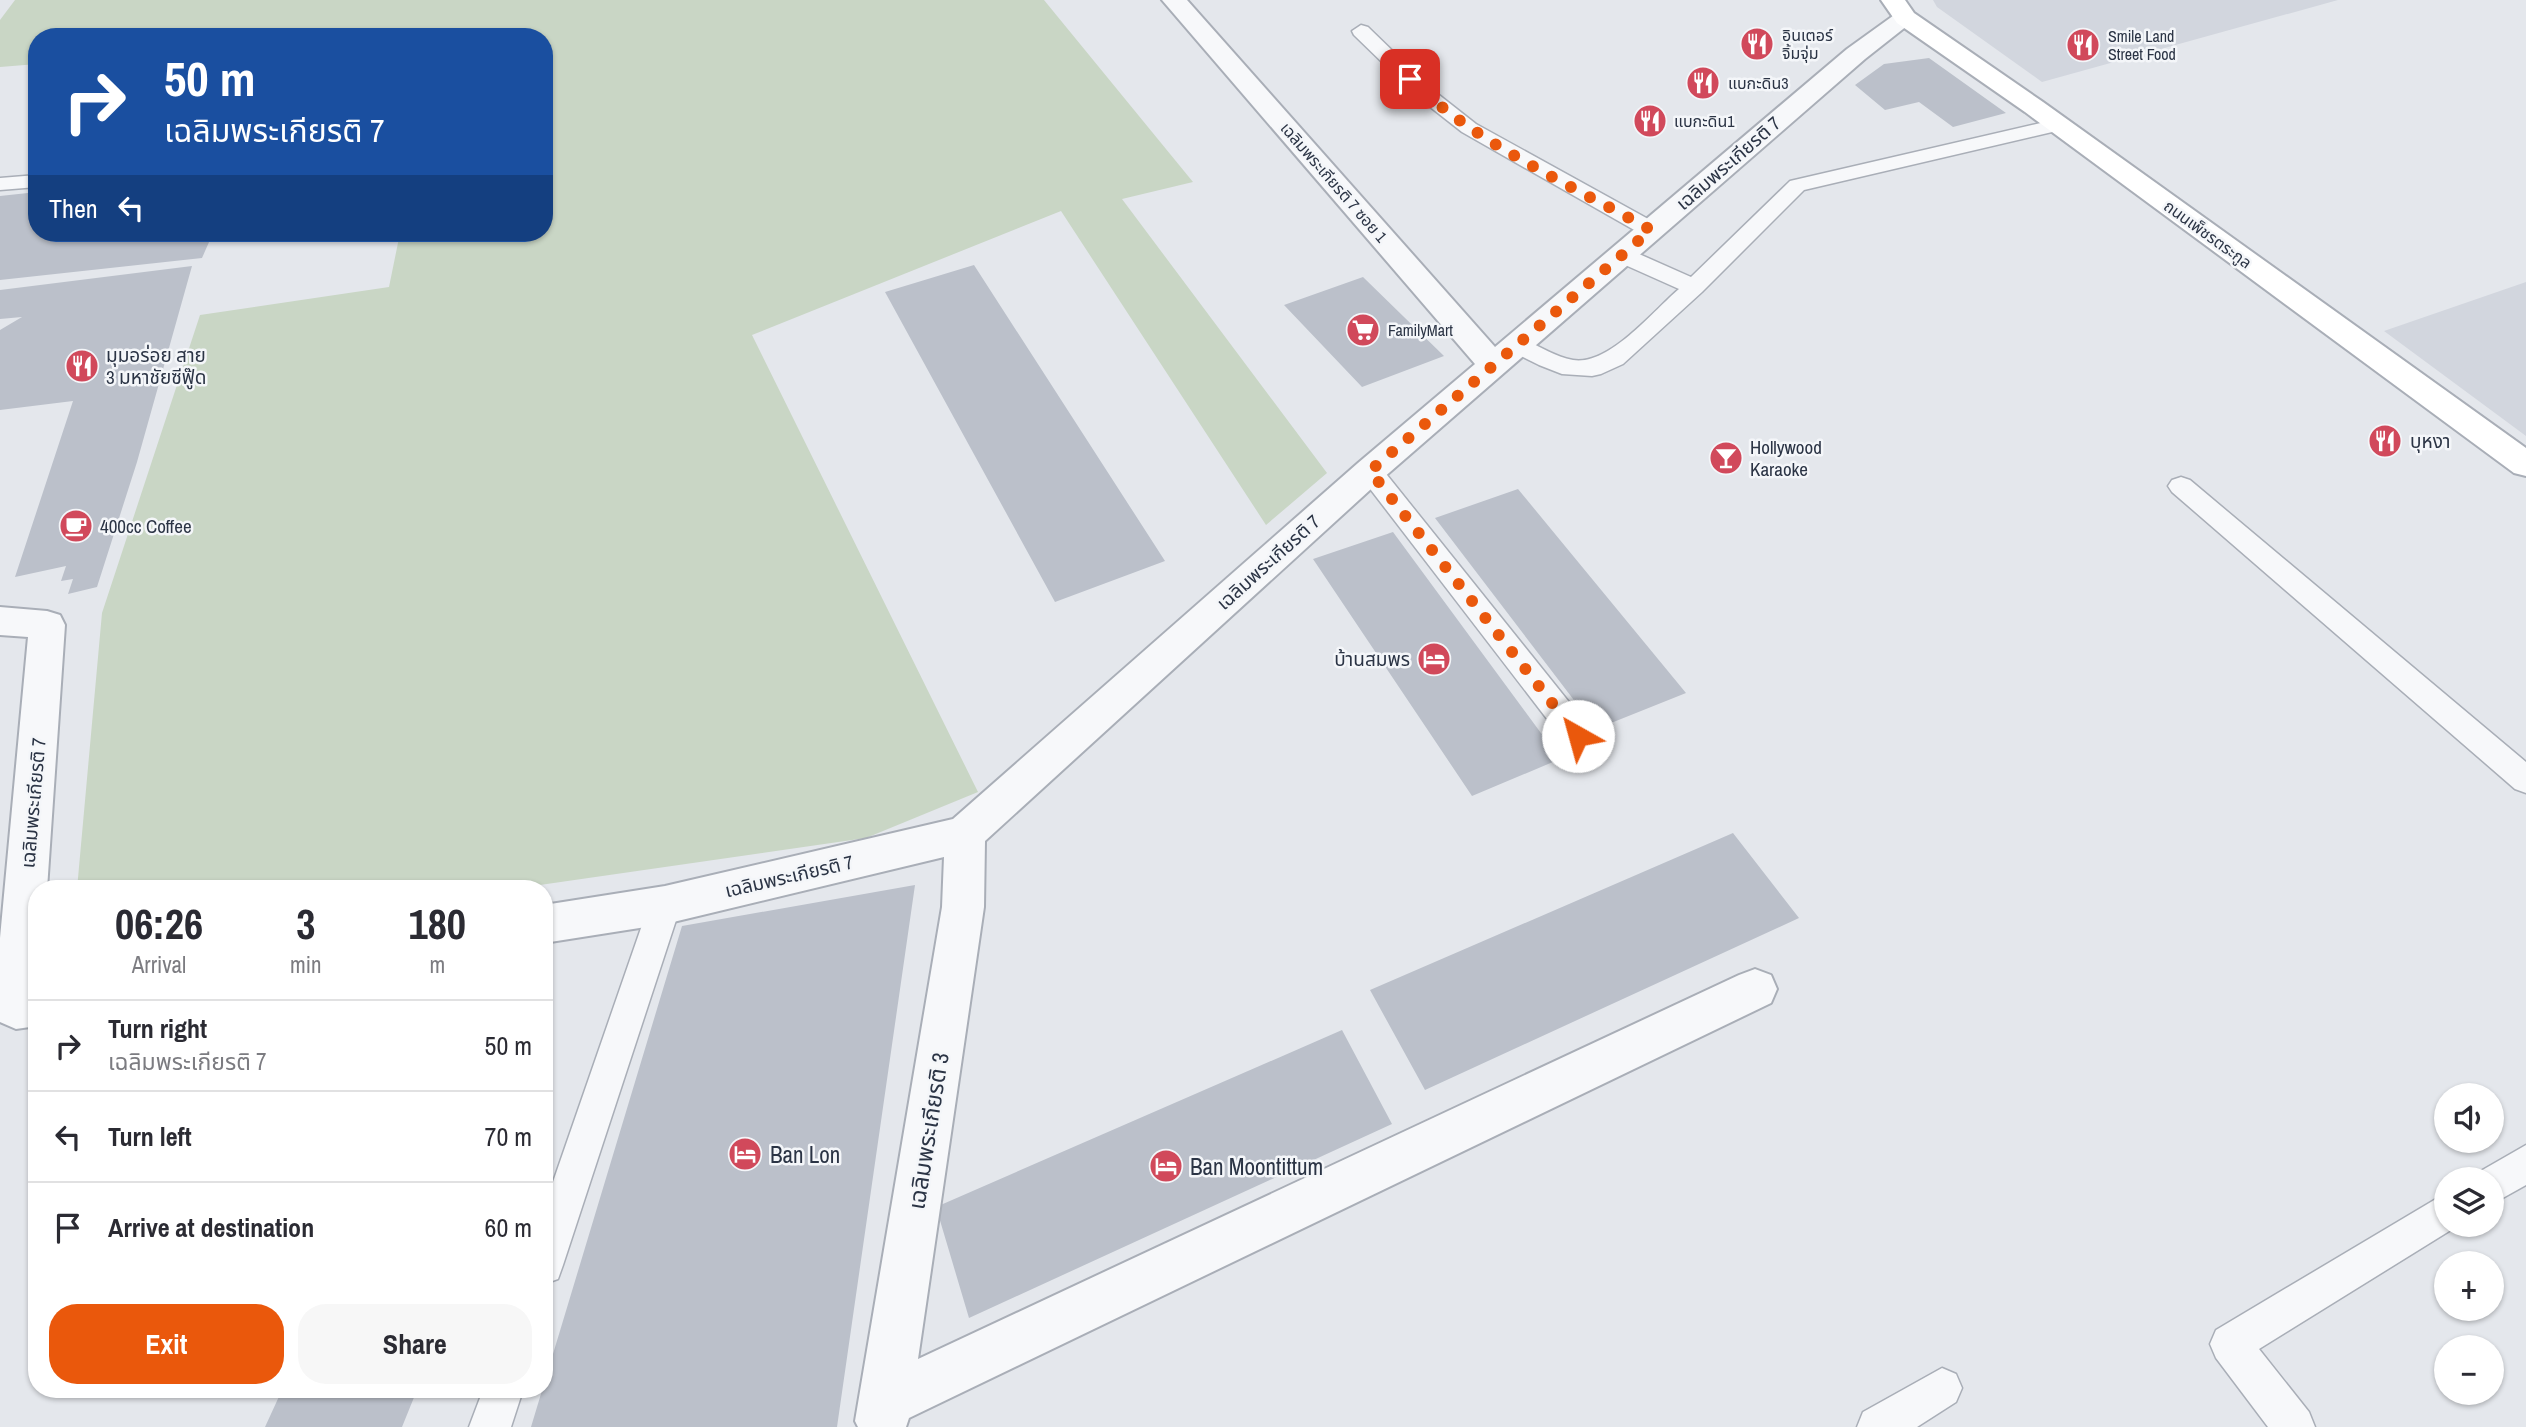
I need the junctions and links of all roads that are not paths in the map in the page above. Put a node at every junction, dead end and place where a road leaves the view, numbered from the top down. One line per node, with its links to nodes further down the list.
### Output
1 (1174, 0): 10 (street, เฉลิมพระเกียรติ 7 ซอย 1)
2 (1899, 9): 4 (street, ถนนเพ็ชรตระกูล); 7 (street, เฉลิมพระเกียรติ 7)
3 (1361, 31): 7 (lane)
4 (2058, 125): 9 (lane); 11 (street, ถนนเพ็ชรตระกูล)
5 (28, 182): 6 (lane)
6 (0, 184)
7 (1651, 230): 8 (street, เฉลิมพระเกียรติ 7)
8 (1622, 255): 9 (lane); 10 (street, เฉลิมพระเกียรติ 7)
9 (1695, 287): 10 (lane)
10 (1505, 355): 12 (street, เฉลิมพระเกียรติ 7)
11 (2526, 465)
12 (1370, 471): 15 (lane); 17 (street, เฉลิมพระเกียรติ 7)
13 (2180, 486): 16 (lane)
14 (0, 621): 21 (street, เฉลิมพระเกียรติ 7)
15 (1578, 736)
16 (2526, 780)
17 (965, 834): 18 (street, เฉลิมพระเกียรติ 7); 28 (street, เฉลิมพระเกียรติ 3)
18 (664, 905): 19 (street, เฉลิมพระเกียรติ 7); 25 (lane)
19 (553, 923)
20 (1755, 989): 28 (street)
21 (13, 1014)
22 (2526, 1164): 23 (lane)
23 (2504, 1178)
24 (2434, 1219): 31 (lane)
25 (553, 1238)
26 (1942, 1388): 30 (lane)
27 (500, 1398): 29 (lane)
28 (883, 1415)
29 (490, 1427)
30 (1878, 1427)
31 (2294, 1427)

